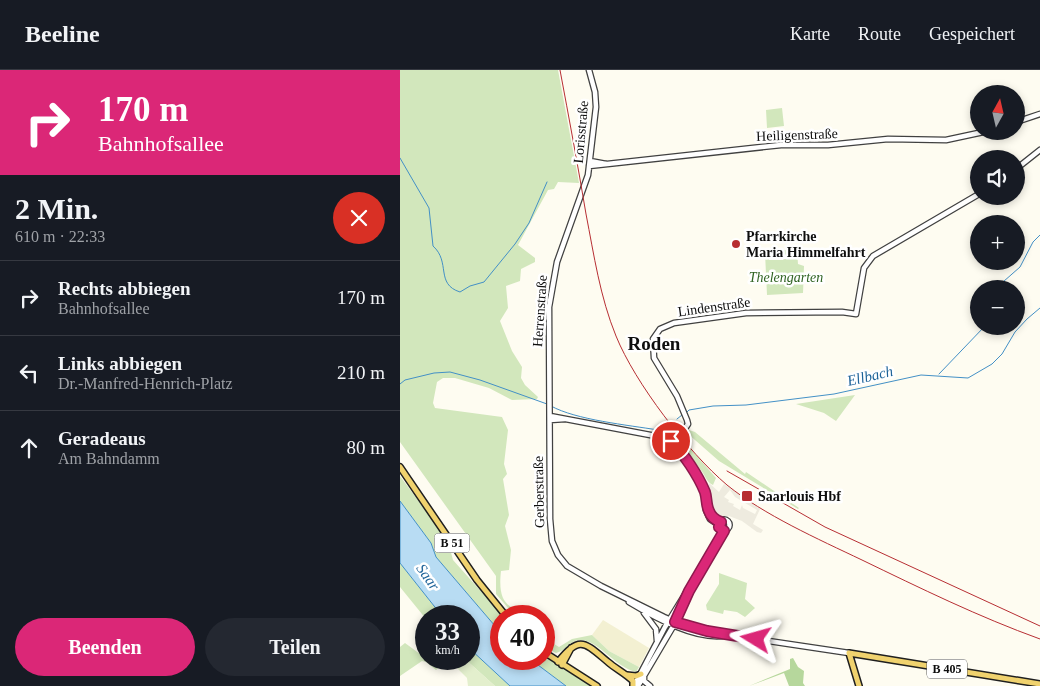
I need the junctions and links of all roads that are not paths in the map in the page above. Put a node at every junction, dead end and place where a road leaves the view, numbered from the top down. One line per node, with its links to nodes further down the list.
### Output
1 (590, 70): 7 (street, Lorisstraße)
2 (1040, 114): 3 (street)
3 (1025, 119)
4 (970, 135): 7 (street, Heiligenstraße)
5 (1040, 150): 6 (street)
6 (1025, 162)
7 (590, 164): 8 (street, Lorisstraße)
8 (581, 196): 10 (street, Herrenstraße)
9 (970, 199): 12 (street, Lindenstraße)
10 (550, 405): 11 (street, Gerberstraße)
11 (550, 418): 14 (street); 17 (street, Gerberstraße)
12 (684, 430)
13 (678, 435): 14 (street)
14 (671, 441): 16 (street)
15 (400, 468): 18 (main road, B 51)
16 (688, 593): 21 (street); 22 (street)
17 (620, 596): 19 (street); 20 (street)
18 (497, 605)
19 (640, 608): 20 (street); 23 (street)
20 (663, 618): 21 (street)
21 (669, 621): 22 (street); 23 (street)
22 (674, 623): 25 (street); 31 (street)
23 (657, 645): 31 (street)
24 (572, 647): 26 (main road); 28 (main road); 30 (main road)
25 (851, 654): 32 (main road, B 405); 36 (main road)
26 (568, 655): 28 (main road); 29 (main road)
27 (555, 660): 28 (main road)
28 (560, 664): 29 (main road)
29 (573, 672): 33 (main road)
30 (627, 675): 31 (main road); 34 (main road)
31 (642, 675): 34 (street); 35 (street)
32 (1040, 684)
33 (597, 686)
34 (635, 686)
35 (650, 686)
36 (858, 686)

